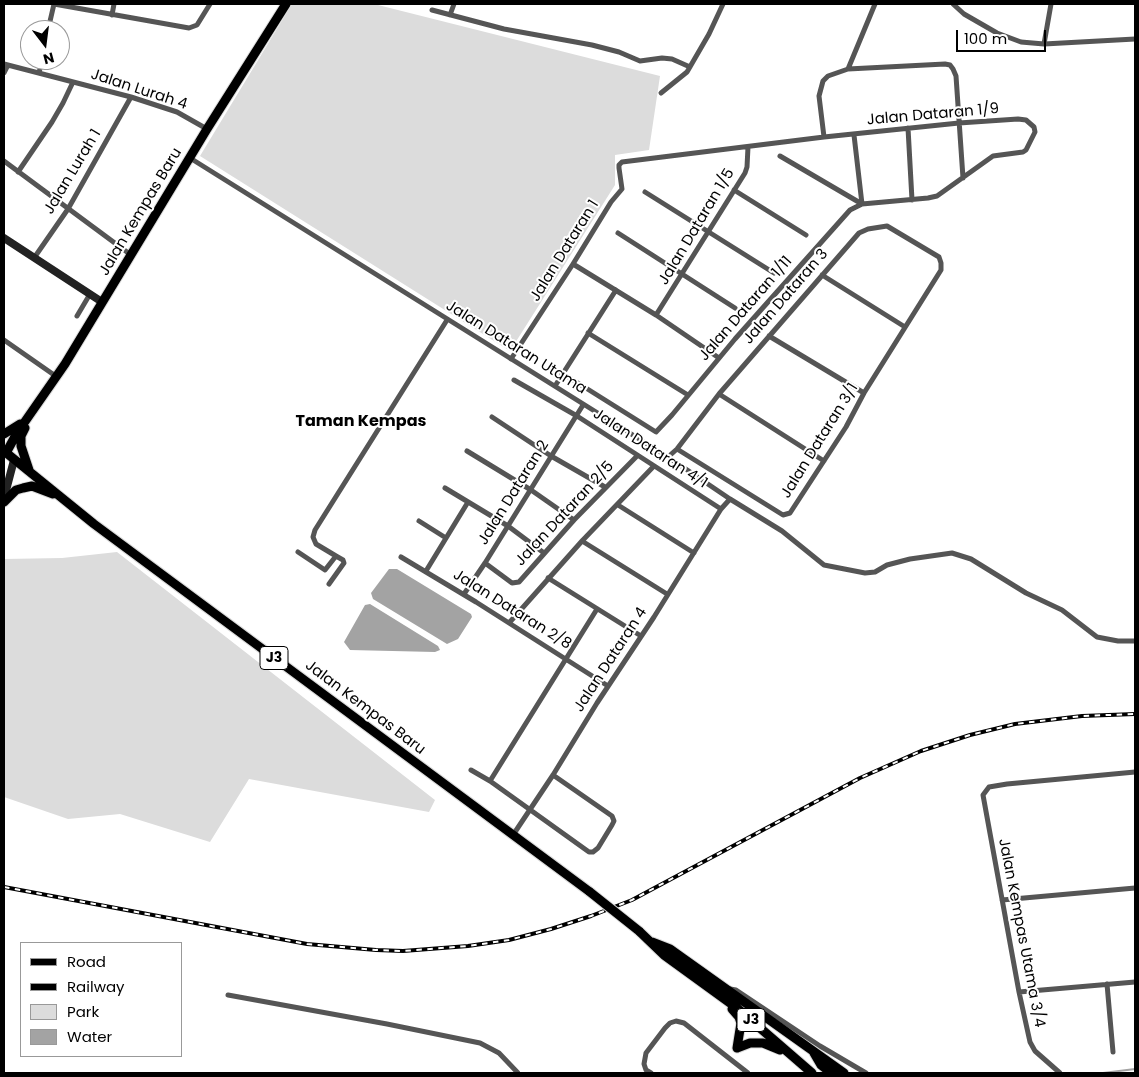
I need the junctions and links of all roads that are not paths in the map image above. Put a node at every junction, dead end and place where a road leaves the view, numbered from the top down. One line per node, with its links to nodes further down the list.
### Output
1 (54, 4): 11 (street); 13 (street)
2 (114, 4): 11 (street)
3 (210, 4): 11 (street)
4 (284, 4): 27 (main road, Jalan Kempas Baru)
5 (454, 4): 12 (street)
6 (723, 4): 17 (street)
7 (875, 4): 19 (street)
8 (953, 4): 15 (street)
9 (1051, 4): 15 (street)
10 (432, 10): 12 (street)
11 (112, 14)
12 (450, 15): 17 (street)
13 (50, 20)
14 (1135, 39): 15 (street)
15 (1044, 44)
16 (6, 65): 20 (street); 21 (street, Jalan Lurah 4)
17 (690, 67): 23 (street)
18 (40, 70): 21 (street)
19 (848, 70): 25 (street); 29 (street)
20 (4, 73)
21 (39, 73): 22 (street, Jalan Lurah 4)
22 (73, 82): 24 (street, Jalan Lurah 4); 35 (street)
23 (661, 93)
24 (131, 97): 27 (street, Jalan Lurah 4); 41 (street, Jalan Lurah 1)
25 (959, 123): 26 (street, Jalan Dataran 1/9); 36 (street); 36 (street, Jalan Dataran 1/9)
26 (908, 128): 28 (street, Jalan Dataran 1/9); 39 (street)
27 (207, 130): 32 (main road, Jalan Kempas Baru)
28 (854, 135): 29 (street, Jalan Dataran 1/9); 40 (street)
29 (824, 137): 30 (street, Jalan Dataran 1/9)
30 (748, 147): 33 (street, Jalan Dataran 1/9); 37 (street, Jalan Dataran 1/5)
31 (780, 156): 40 (street)
32 (190, 158): 46 (main road, Jalan Kempas Baru); 59 (street, Jalan Dataran Utama)
33 (630, 160): 48 (street, Jalan Dataran 1)
34 (4, 161): 35 (street)
35 (18, 172): 41 (street)
36 (963, 178): 39 (street, Jalan Dataran 1/9)
37 (734, 190): 43 (street, Jalan Dataran 1/5); 44 (street)
38 (645, 192): 43 (street)
39 (912, 200): 40 (street, Jalan Dataran 1/9)
40 (862, 204): 64 (street, Jalan Dataran 1/11)
41 (68, 208): 46 (street); 47 (street, Jalan Lurah 1)
42 (618, 233): 51 (street)
43 (709, 233): 50 (street); 51 (street, Jalan Dataran 1/5)
44 (806, 235)
45 (4, 238): 47 (street)
46 (132, 255): 55 (main road, Jalan Kempas Baru)
47 (34, 258): 54 (street)
48 (573, 264): 53 (street); 65 (street, Jalan Dataran 1)
49 (941, 270): 52 (street, Jalan Dataran 3); 60 (street, Jalan Dataran 3/1)
50 (774, 273)
51 (683, 275): 56 (street); 57 (street, Jalan Dataran 1/5)
52 (822, 275): 60 (street); 62 (street, Jalan Dataran 3)
53 (616, 290): 57 (street); 61 (street)
54 (90, 294): 55 (street); 58 (street)
55 (102, 302): 67 (main road, Jalan Kempas Baru)
56 (735, 308)
57 (656, 315): 64 (street)
58 (77, 316)
59 (447, 320): 65 (street, Jalan Dataran Utama); 107 (street)
60 (905, 327): 72 (street, Jalan Dataran 3/1)
61 (588, 333): 66 (street); 70 (street)
62 (770, 336): 71 (street, Jalan Dataran 3); 72 (street)
63 (4, 340): 67 (street)
64 (719, 358): 70 (street, Jalan Dataran 1/11)
65 (511, 359): 69 (street, Jalan Dataran Utama)
66 (562, 374): 69 (street); 70 (street, Jalan Dataran 1/11)
67 (57, 377): 74 (main road, Jalan Kempas Baru)
68 (514, 380): 75 (street, Jalan Dataran 4/1)
69 (555, 386): 73 (street, Jalan Dataran Utama)
70 (688, 394)
71 (719, 394): 79 (street, Jalan Dataran 3); 86 (street)
72 (864, 394): 86 (street, Jalan Dataran 3/1)
73 (584, 404): 75 (street, Jalan Dataran 2); 84 (street, Jalan Dataran Utama)
74 (29, 416): 77 (main road, Jalan Kempas Baru); 78 (main road); 88 (main road)
75 (577, 416): 82 (street, Jalan Dataran 2); 83 (street, Jalan Dataran 4/1)
76 (492, 417): 82 (street)
77 (17, 432): 81 (main road, Jalan Kempas Baru); 85 (main road)
78 (4, 434)
79 (676, 449): 84 (street, Jalan Dataran 3); 86 (street, Jalan Dataran 3/1)
80 (467, 451): 91 (street)
81 (4, 454): 85 (main road, Jalan Kempas Baru / J3)
82 (551, 456): 89 (street); 91 (street, Jalan Dataran 2)
83 (638, 456): 87 (street, Jalan Dataran 4/1); 89 (street, Jalan Dataran 2/5)
84 (668, 457): 94 (street, Jalan Dataran Utama)
85 (14, 460): 88 (main road, Jalan Kempas Baru / J3); 93 (street)
86 (824, 461)
87 (653, 467): 97 (street); 98 (street, Jalan Dataran 4/1)
88 (30, 473): 92 (main road, Jalan Kempas Baru / J3)
89 (605, 487): 99 (street, Jalan Dataran 2/5)
90 (445, 488): 96 (street)
91 (531, 490): 99 (street); 101 (street, Jalan Dataran 2)
92 (61, 497): 95 (main road); 126 (main road, Jalan Kempas Baru / J3)
93 (4, 498)
94 (730, 499): 98 (street, Jalan Dataran 4); 118 (street, Jalan Dataran Utama)
95 (4, 502)
96 (468, 502): 101 (street); 102 (street)
97 (618, 505): 103 (street); 106 (street)
98 (721, 509): 106 (street, Jalan Dataran 4)
99 (574, 520): 105 (street, Jalan Dataran 2/5)
100 (419, 521): 102 (street)
101 (508, 526): 105 (street); 109 (street, Jalan Dataran 2)
102 (446, 538): 110 (street)
103 (582, 541): 111 (street); 114 (street)
104 (298, 552): 107 (street)
105 (544, 553): 109 (street, Jalan Dataran 2/5)
106 (694, 553): 114 (street, Jalan Dataran 4)
107 (336, 556): 112 (street)
108 (402, 556): 110 (street, Jalan Dataran 2/8)
109 (485, 563): 113 (street, Jalan Dataran 2)
110 (426, 571): 113 (street, Jalan Dataran 2/8)
111 (548, 578): 115 (street); 116 (street)
112 (329, 584)
113 (464, 594): 116 (street, Jalan Dataran 2/8)
114 (667, 594): 117 (street, Jalan Dataran 4)
115 (597, 609): 117 (street); 119 (street)
116 (509, 623): 119 (street, Jalan Dataran 2/8)
117 (641, 636): 120 (street, Jalan Dataran 4)
118 (1135, 641)
119 (565, 658): 120 (street, Jalan Dataran 2/8); 124 (street)
120 (608, 686): 123 (street, Jalan Dataran 4)
121 (471, 770): 124 (street)
122 (1135, 772): 128 (street, Jalan Kempas Utama 3/4)
123 (553, 776): 125 (street, Jalan Dataran 4); 125 (street)
124 (490, 781): 125 (street)
125 (530, 810): 126 (street, Jalan Dataran 4)
126 (513, 835): 129 (main road, Jalan Kempas Baru / J3, bridge)
127 (1135, 888): 128 (street)
128 (1002, 900): 134 (street, Jalan Kempas Utama 3/4)
129 (652, 942): 132 (main road, Jalan Kempas Baru / J3); 133 (main road, Jalan Kempas Baru / J3)
130 (1135, 982): 131 (street)
131 (1107, 984): 134 (street); 138 (street)
132 (706, 985): 136 (main road); 140 (main road, Jalan Kempas Baru / J3)
133 (727, 990): 137 (main road, Jalan Kempas Baru / J3); 147 (street, Jalan Kempas Baru)
134 (1019, 992): 148 (street, Jalan Kempas Utama 3/4)
135 (228, 995): 141 (street)
136 (737, 1048): 139 (street); 140 (main road)
137 (813, 1051): 145 (main road); 146 (main road, Jalan Kempas Baru / J3)
138 (1113, 1052)
139 (729, 1058): 142 (street); 143 (street)
140 (793, 1058): 144 (main road, Jalan Kempas Baru / J3)
141 (518, 1073)
142 (651, 1073)
143 (748, 1073)
144 (812, 1073)
145 (831, 1073)
146 (844, 1073)
147 (866, 1073)
148 (1060, 1073)

